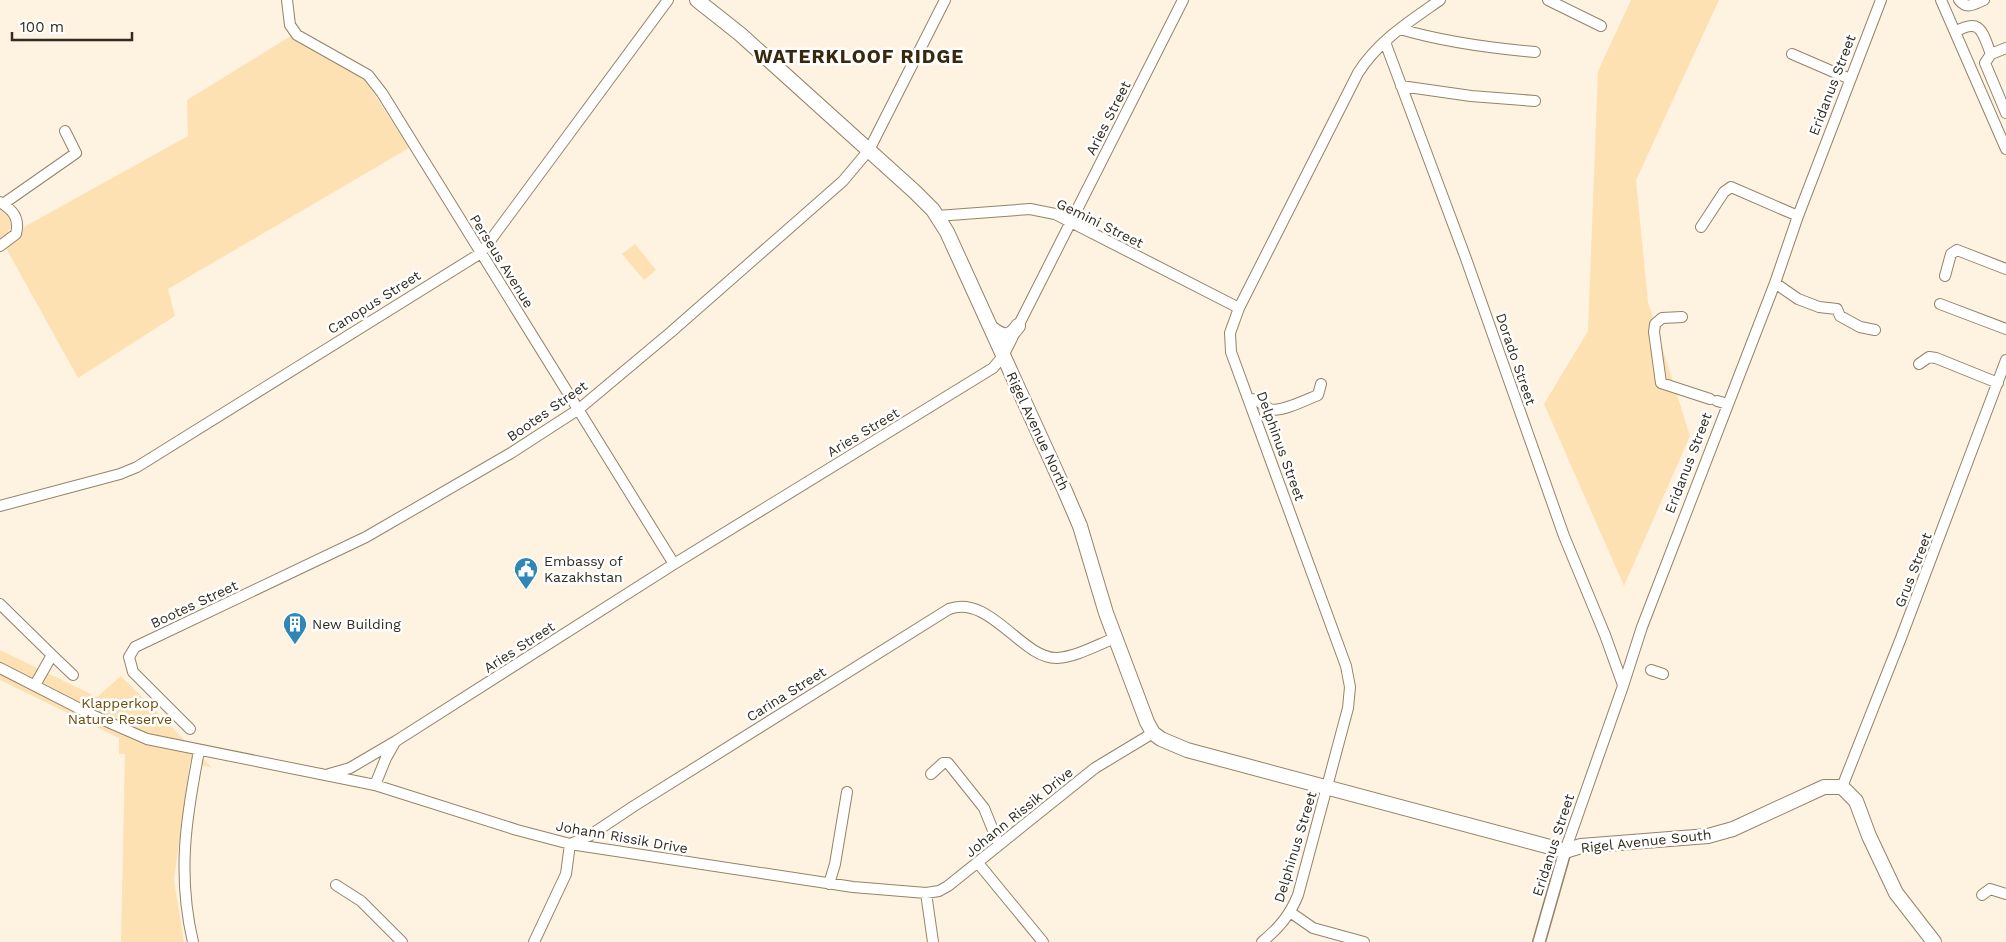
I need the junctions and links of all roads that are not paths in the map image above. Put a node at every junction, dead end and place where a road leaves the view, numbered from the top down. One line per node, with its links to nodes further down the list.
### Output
1 (287, 0): 35 (street, Perseus Avenue)
2 (668, 0): 35 (street, Canopus Street)
3 (697, 0): 16 (main road, Rigel Avenue North)
4 (706, 0): 16 (main road, Rigel Avenue North)
5 (945, 0): 28 (street, Bootes Street)
6 (1183, 0): 32 (street, Aries Street)
7 (1440, 0): 14 (street, Delphinus Street)
8 (1548, 0): 13 (street)
9 (1881, 0): 22 (street, Eridanus Street)
10 (1941, 0): 15 (street)
11 (1959, 0): 12 (street)
12 (1984, 0)
13 (1601, 26)
14 (1400, 29): 17 (street, Delphinus Street); 19 (street)
15 (1955, 32): 21 (street); 27 (street)
16 (740, 34): 28 (main road, Rigel Avenue North)
17 (1385, 42): 23 (street, Dorado Street); 40 (street, Delphinus Street)
18 (2006, 48): 21 (street)
19 (1535, 52)
20 (1792, 54): 22 (street)
21 (1992, 54): 25 (street)
22 (1850, 79): 31 (street, Eridanus Street)
23 (1401, 86): 24 (street); 64 (street, Dorado Street)
24 (1535, 101)
25 (2006, 113)
26 (65, 131): 29 (street)
27 (2006, 149)
28 (869, 150): 30 (main road, Rigel Avenue North); 53 (street, Bootes Street)
29 (2, 203): 34 (street)
30 (937, 216): 32 (street, Gemini Street); 43 (main road, Rigel Avenue North)
31 (1798, 216): 33 (street); 38 (street, Eridanus Street)
32 (1071, 222): 40 (street, Gemini Street); 42 (street, Aries Street)
33 (1701, 227)
34 (0, 246)
35 (481, 253): 53 (street, Perseus Avenue); 54 (street, Canopus Street)
36 (2006, 269): 37 (street)
37 (1945, 276)
38 (1775, 283): 45 (street); 52 (street, Eridanus Street)
39 (1940, 304): 44 (street)
40 (1239, 308): 51 (street, Delphinus Street)
41 (1682, 317): 52 (street)
42 (1018, 326): 43 (main road); 46 (street, Aries Street)
43 (991, 328): 46 (main road, Rigel Avenue North)
44 (2006, 329)
45 (1875, 330)
46 (1004, 356): 55 (street, Aries Street); 57 (main road, Rigel Avenue North)
47 (2006, 360): 49 (street, Grus Street)
48 (1919, 364): 49 (street)
49 (1998, 382): 73 (street, Grus Street)
50 (1321, 384): 51 (street)
51 (1250, 399): 72 (street, Delphinus Street)
52 (1728, 404): 64 (street, Eridanus Street)
53 (579, 409): 55 (street, Perseus Avenue); 65 (street, Bootes Street)
54 (0, 506)
55 (674, 564): 67 (street, Aries Street)
56 (0, 604): 58 (street)
57 (1115, 638): 66 (main road, Rigel Avenue North); 75 (street, Carina Street)
58 (52, 655): 62 (street); 63 (street)
59 (0, 668): 63 (street, Johann Rissik Drive)
60 (1651, 670): 61 (street)
61 (1663, 674)
62 (73, 675)
63 (35, 685): 68 (street, Johann Rissik Drive)
64 (1623, 686): 77 (street, Eridanus Street)
65 (190, 730)
66 (1153, 732): 72 (main road); 76 (street, Johann Rissik Drive)
67 (396, 741): 69 (street, Aries Street); 71 (street, Aries Street)
68 (199, 751): 69 (street, Johann Rissik Drive); 85 (street)
69 (325, 774): 71 (street, Johann Rissik Drive)
70 (931, 774): 76 (street)
71 (375, 785): 75 (street, Johann Rissik Drive)
72 (1328, 786): 77 (main road, Rigel Avenue South); 84 (street, Delphinus Street)
73 (1842, 787): 77 (main road, Rigel Avenue South); 93 (main road)
74 (847, 792): 80 (street)
75 (570, 844): 80 (street, Johann Rissik Drive); 87 (street)
76 (999, 845): 78 (street, Johann Rissik Drive)
77 (1565, 851): 92 (street, Eridanus Street)
78 (978, 863): 81 (street, Johann Rissik Drive); 89 (street)
79 (336, 884): 86 (street)
80 (829, 884): 81 (street, Johann Rissik Drive)
81 (926, 893): 88 (street)
82 (2006, 894): 83 (street)
83 (1982, 895)
84 (1290, 912): 90 (street, Delphinus Street); 91 (street)
85 (193, 942)
86 (402, 942)
87 (534, 942)
88 (933, 942)
89 (1043, 942)
90 (1262, 942)
91 (1364, 942)
92 (1539, 942)
93 (1933, 942)

